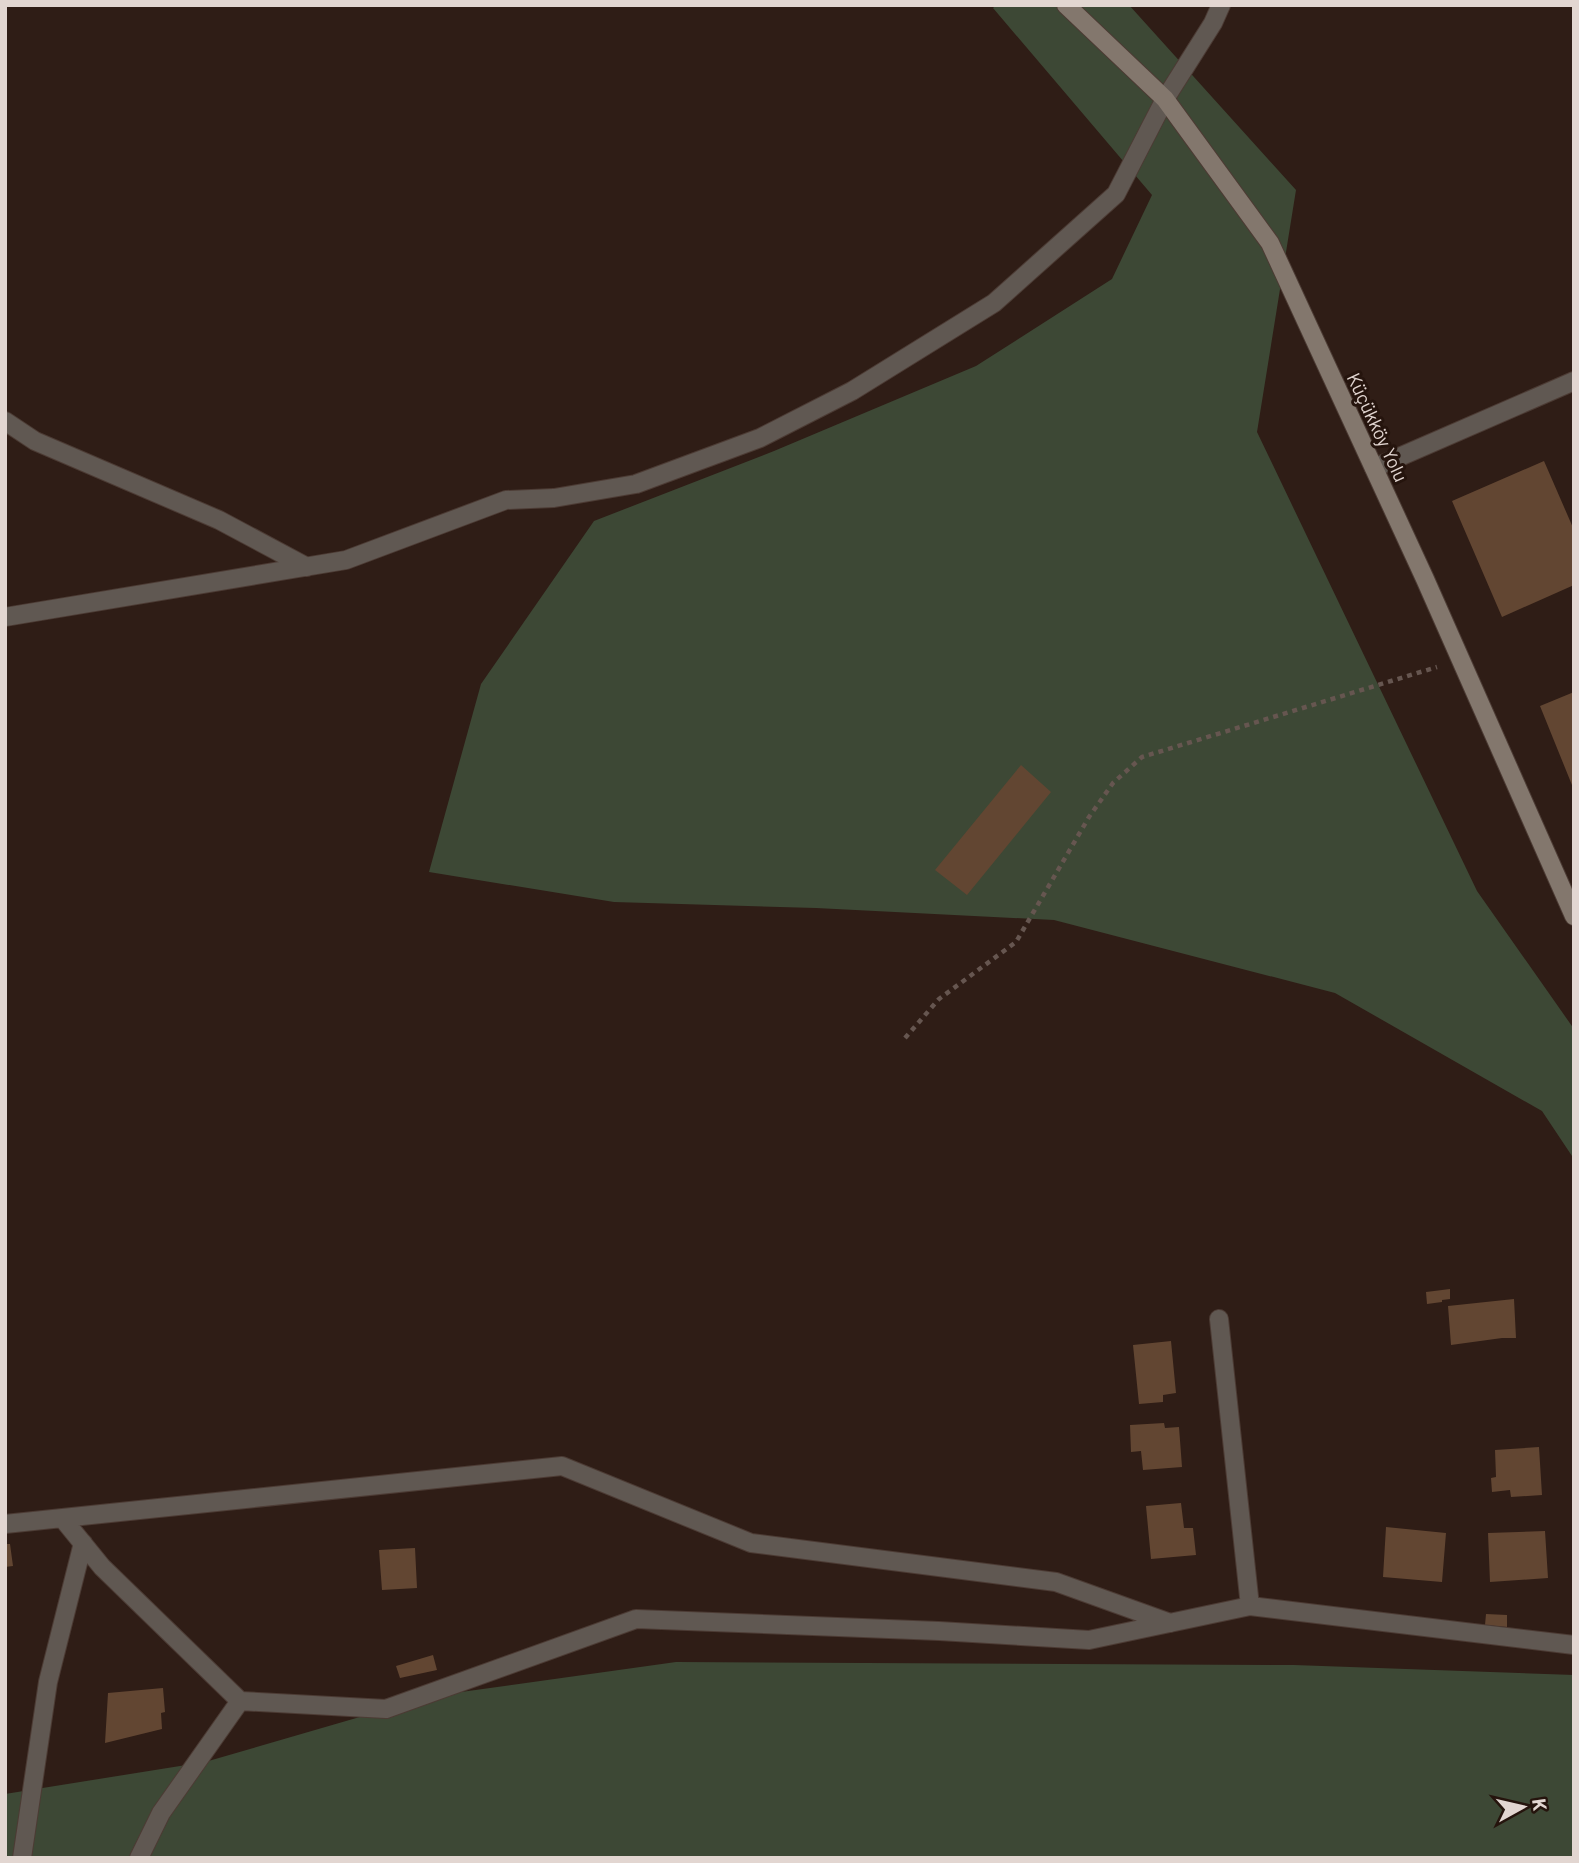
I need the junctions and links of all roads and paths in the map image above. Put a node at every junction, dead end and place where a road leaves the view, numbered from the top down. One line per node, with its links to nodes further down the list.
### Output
1 (1066, 5): 3 (main road, Küçükköy Yolu)
2 (1221, 5): 3 (street)
3 (1165, 99): 6 (main road, Küçükköy Yolu); 7 (street)
4 (1574, 381): 6 (street)
5 (5, 421): 7 (street)
6 (1374, 468): 9 (main road, Küçükköy Yolu)
7 (307, 566): 8 (street)
8 (5, 617)
9 (1461, 660): 10 (main road, Küçükköy Yolu); 12 (path)
10 (1567, 884): 11 (main road, Küçükköy Yolu)
11 (1574, 916)
12 (905, 1038)
13 (1219, 1319): 17 (street)
14 (63, 1519): 15 (street); 16 (street); 18 (street)
15 (5, 1524)
16 (83, 1543): 20 (street); 21 (street)
17 (1250, 1606): 18 (street); 19 (street)
18 (1170, 1623): 20 (street)
19 (1574, 1645)
20 (240, 1701): 22 (street)
21 (22, 1858)
22 (139, 1858)

